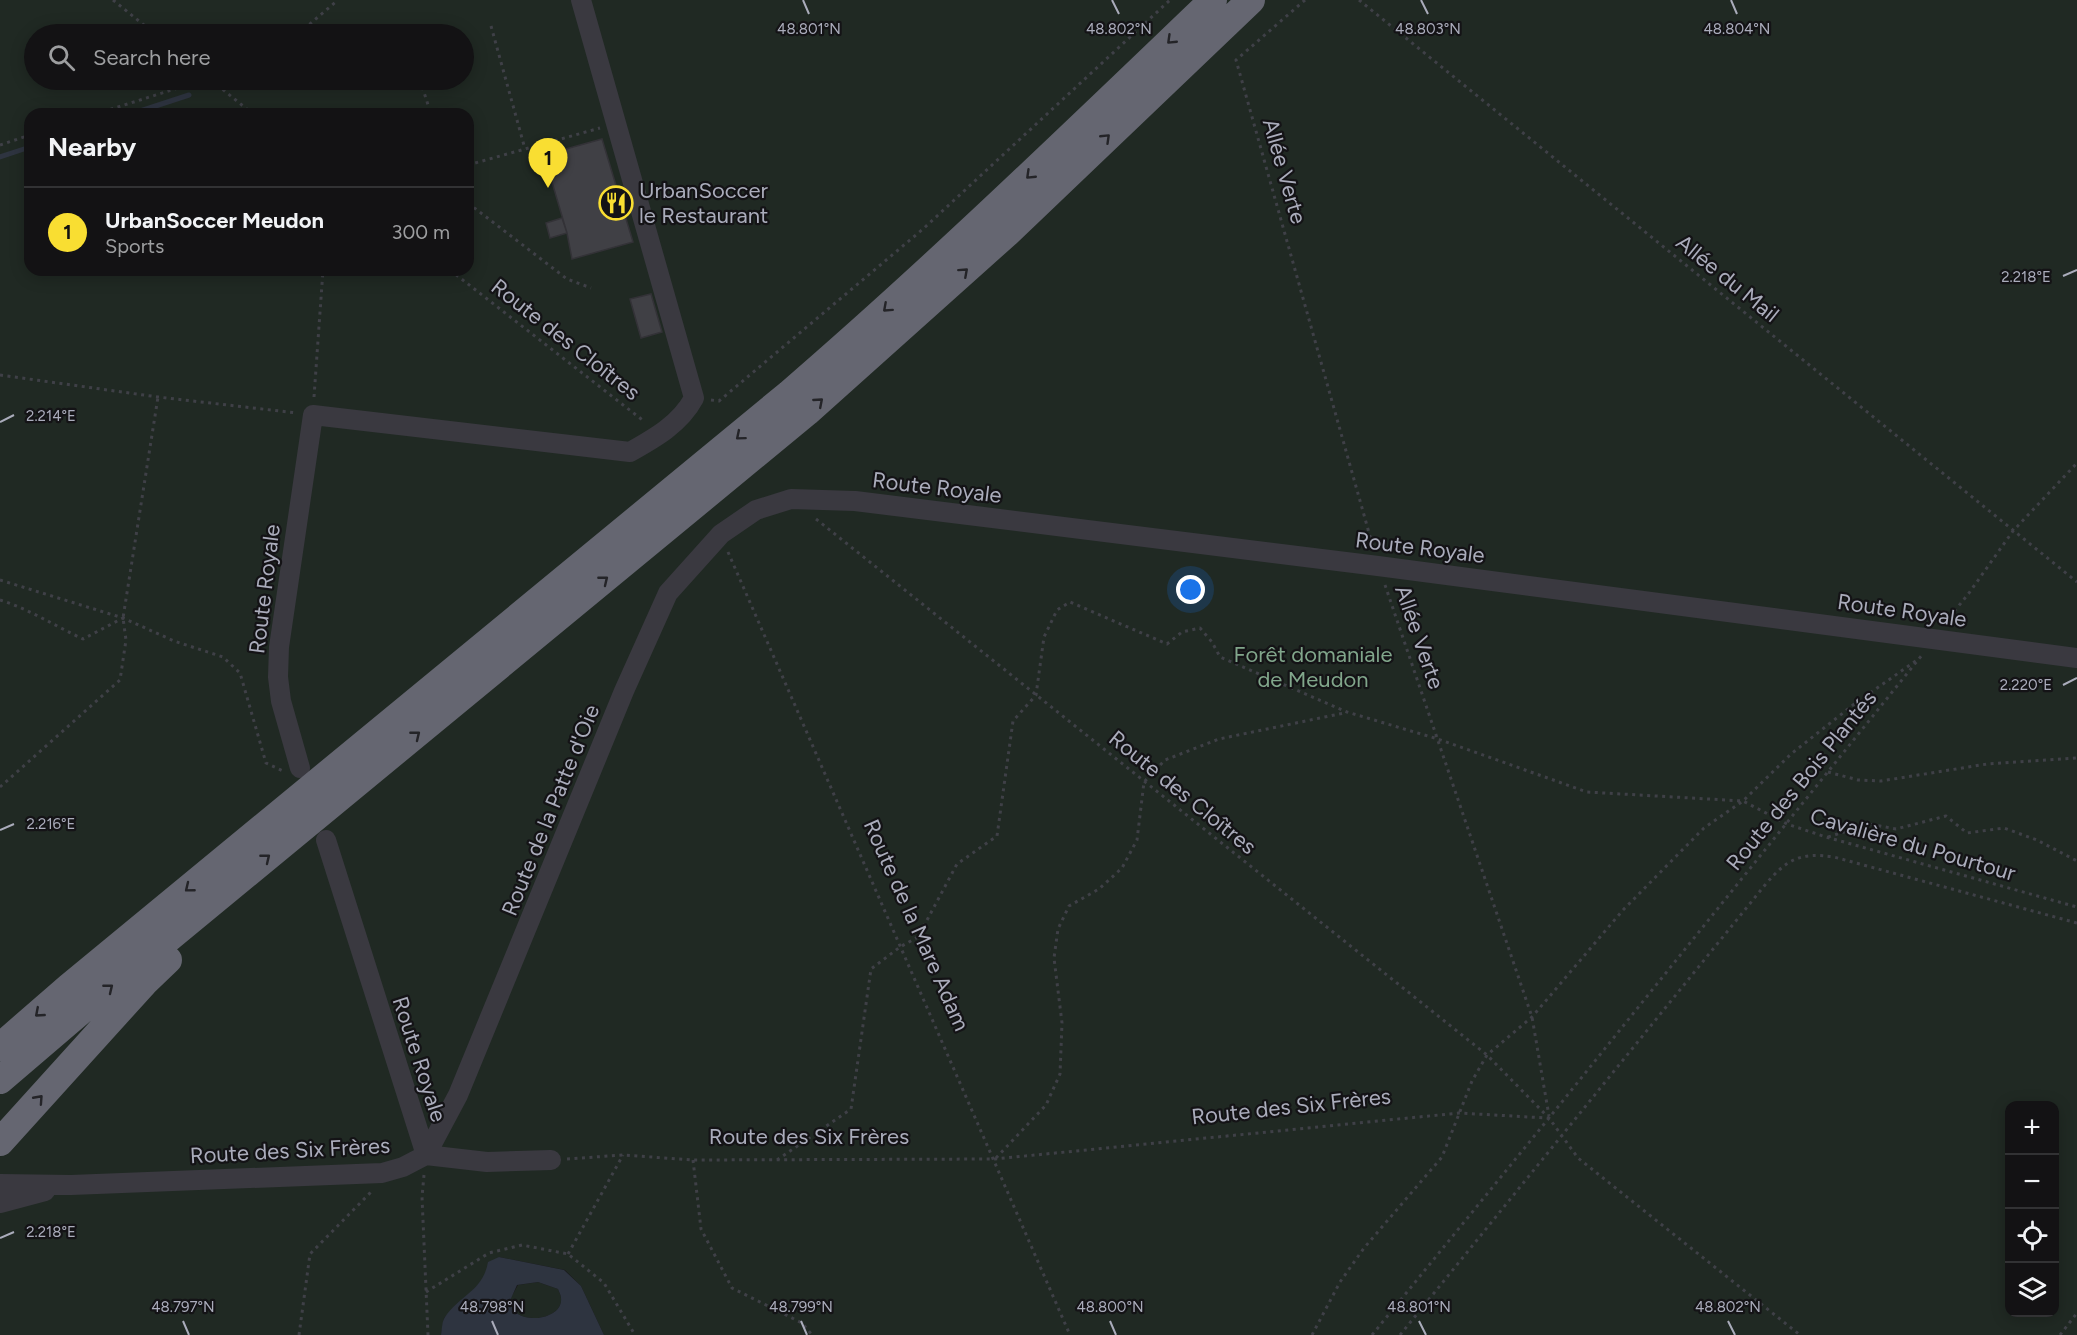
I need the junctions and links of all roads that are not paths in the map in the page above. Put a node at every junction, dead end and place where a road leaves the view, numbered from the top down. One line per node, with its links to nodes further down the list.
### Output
1 (581, 0): 6 (street, Route Royale)
2 (1213, 0): 9 (highway, one-way to 9)
3 (1251, 0): 8 (highway, one-way to 3)
4 (756, 510): 5 (street, Route Royale); 12 (street, Route de la Patte d'Oie)
5 (2077, 658)
6 (300, 768)
7 (326, 840): 12 (street, Route Royale)
8 (221, 896): 10 (highway, one-way to 8); 11 (highway, one-way to 8)
9 (0, 1047)
10 (0, 1080)
11 (0, 1142)
12 (426, 1155): 13 (street); 15 (street, Route des Six Frères)
13 (551, 1160)
14 (0, 1184): 15 (street, Route des Six Frères)
15 (71, 1185): 16 (street, Route des Six Frères)
16 (0, 1203)

